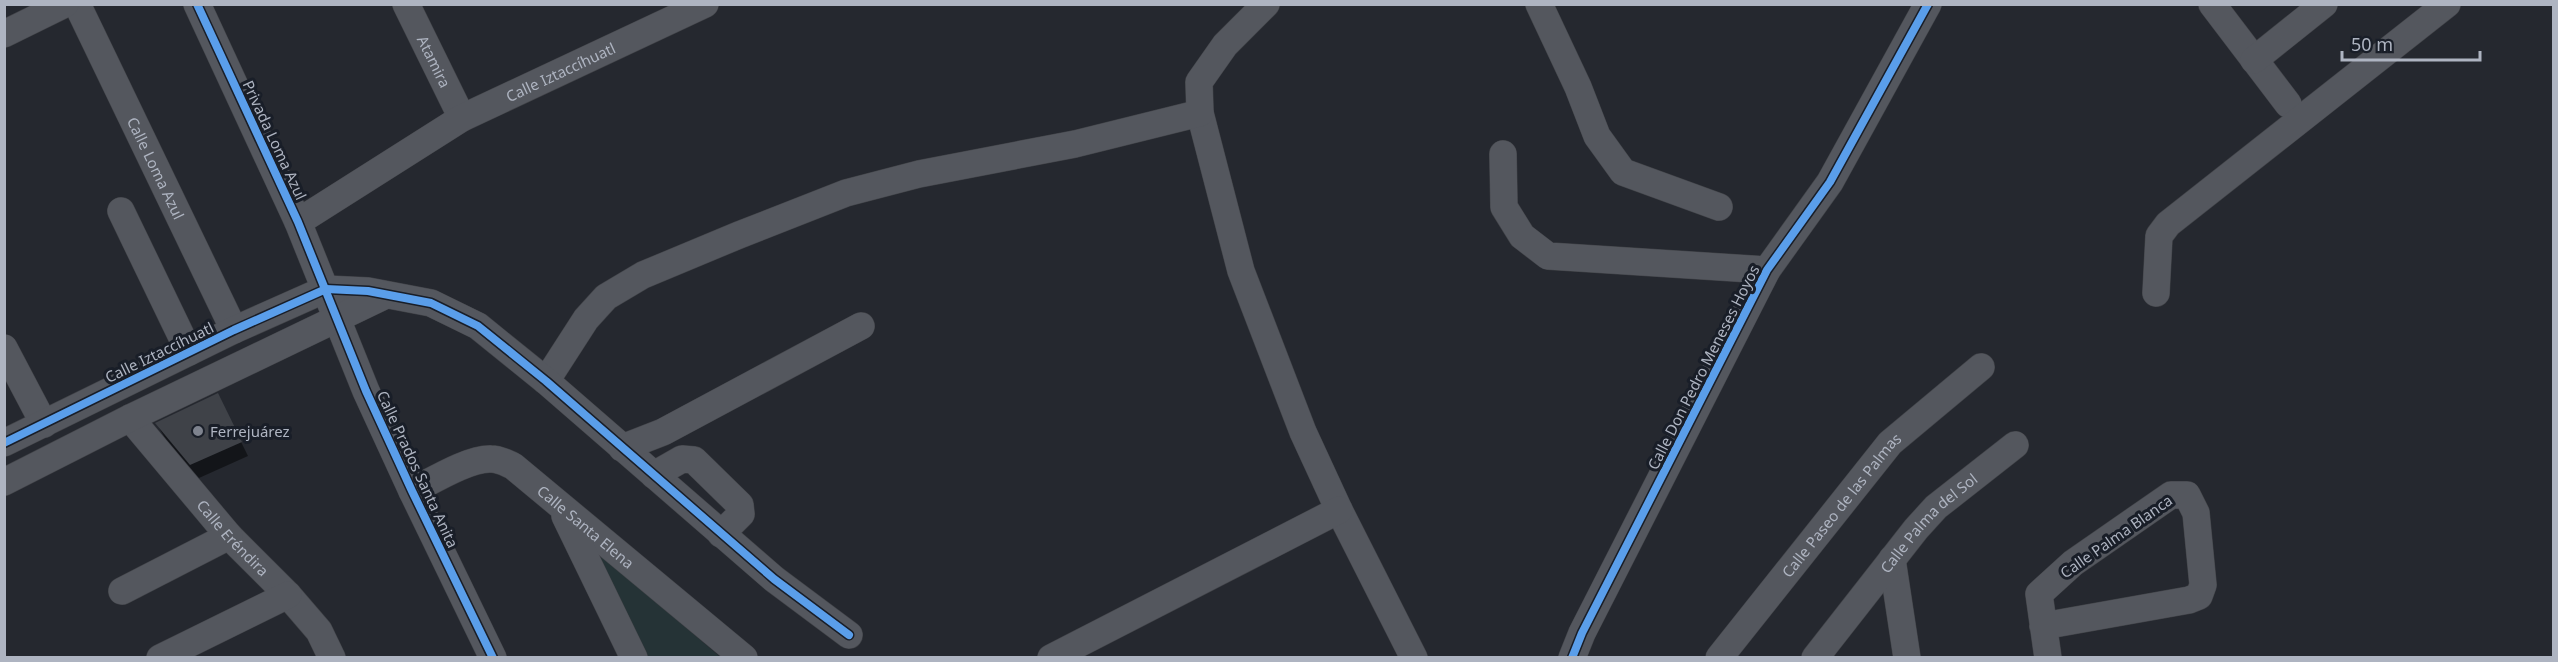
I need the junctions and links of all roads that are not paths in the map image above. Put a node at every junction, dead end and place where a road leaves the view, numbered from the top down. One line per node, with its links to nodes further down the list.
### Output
1 (65, 4): 12 (street)
2 (77, 4): 27 (street, Calle Loma Azul)
3 (197, 4): 20 (street, Privada Loma Azul)
4 (406, 4): 16 (street, Atamira)
5 (705, 4): 16 (street, Calle Iztaccíhuatl)
6 (1266, 4): 15 (street)
7 (1539, 4): 18 (street)
8 (1928, 4): 21 (street, Calle Don Pedro Meneses Hoyos)
9 (2212, 4): 13 (street)
10 (2324, 4): 13 (street)
11 (2447, 4): 23 (street)
12 (4, 34)
13 (2254, 60): 14 (street)
14 (2288, 104)
15 (1200, 113): 31 (street); 41 (street)
16 (462, 118): 20 (street, Calle Iztaccíhuatl)
17 (1503, 154): 21 (street)
18 (1719, 207)
19 (121, 211): 29 (street)
20 (298, 222): 22 (street, Privada Loma Azul)
21 (1767, 270): 56 (street, Calle Don Pedro Meneses Hoyos)
22 (326, 289): 24 (street); 25 (street, Calle Prados Santa Anita); 27 (street, Calle Iztaccíhuatl)
23 (2156, 293)
24 (386, 295): 25 (street); 31 (street)
25 (338, 319): 32 (street); 39 (street, Calle Prados Santa Anita)
26 (861, 326): 36 (street)
27 (234, 330): 29 (street, Calle Iztaccíhuatl)
28 (4, 348): 33 (street)
29 (189, 352): 33 (street, Calle Iztaccíhuatl)
30 (1981, 367): 57 (street, Calle Paseo de las Palmas)
31 (546, 381): 36 (street)
32 (130, 418): 37 (street); 43 (street, Calle Eréndira)
33 (44, 424): 34 (street, Calle Iztaccíhuatl)
34 (4, 444)
35 (2015, 445): 44 (street, Calle Palma del Sol)
36 (622, 447): 38 (street)
37 (7, 475)
38 (654, 475): 42 (street); 42 (street)
39 (412, 491): 40 (street, Calle Santa Elena); 51 (street, Calle Prados Santa Anita)
40 (561, 508): 52 (street); 53 (street, Calle Santa Elena)
41 (1339, 510): 54 (street); 55 (street)
42 (721, 534): 48 (street)
43 (228, 536): 45 (street); 46 (street, Calle Eréndira)
44 (1892, 560): 58 (street); 59 (street, Calle Palma del Sol)
45 (122, 591)
46 (288, 595): 49 (street); 50 (street, Calle Eréndira)
47 (2043, 626): 47 (street, Calle Palma Blanca); 60 (street)
48 (849, 635)
49 (160, 657)
50 (332, 657)
51 (493, 657)
52 (634, 657)
53 (744, 657)
54 (1050, 657)
55 (1414, 657)
56 (1572, 657)
57 (1719, 657)
58 (1815, 657)
59 (1907, 657)
60 (2048, 657)

